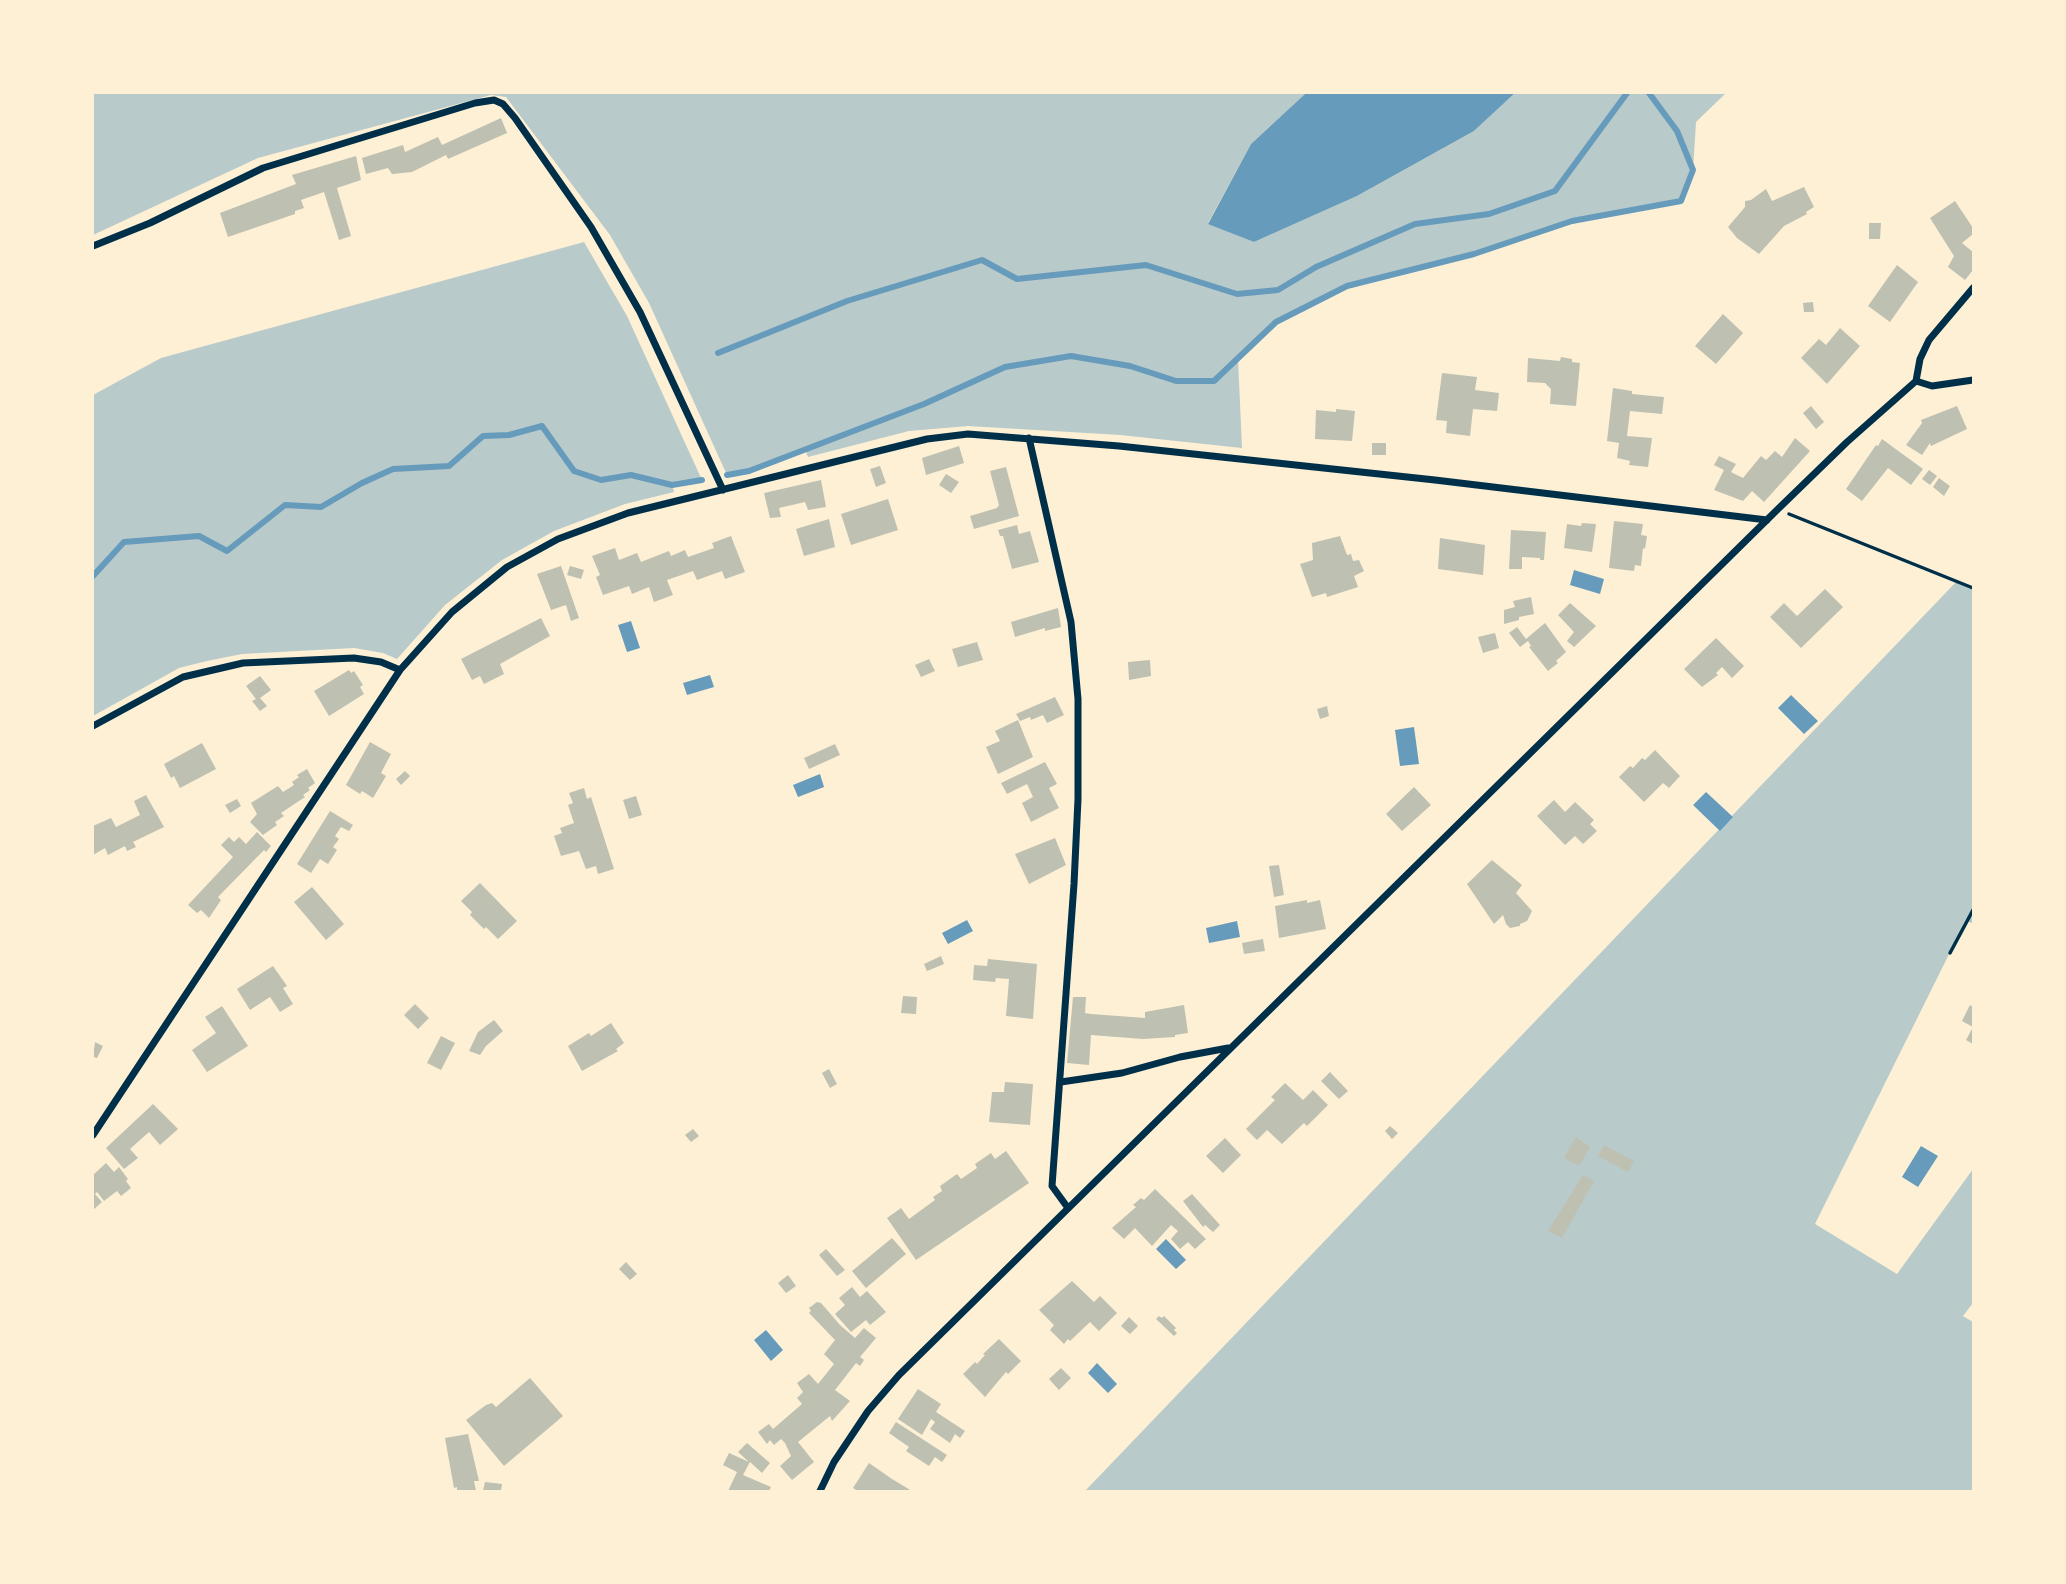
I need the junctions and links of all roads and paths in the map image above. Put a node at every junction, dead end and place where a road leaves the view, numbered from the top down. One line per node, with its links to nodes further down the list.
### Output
1 (93, 246): 6 (street)
2 (1973, 288): 4 (street)
3 (1973, 380): 4 (street)
4 (1916, 381): 7 (street)
5 (1029, 438): 6 (street); 8 (street); 15 (street)
6 (723, 490): 10 (street)
7 (1778, 509): 8 (street); 9 (path)
8 (1767, 520): 14 (street)
9 (1973, 588)
10 (400, 670): 11 (street); 16 (street)
11 (93, 726)
12 (1973, 909): 13 (path)
13 (1950, 953)
14 (1228, 1048): 15 (street); 17 (street)
15 (1061, 1082): 17 (street)
16 (93, 1135)
17 (1068, 1208): 18 (street)
18 (820, 1491)

